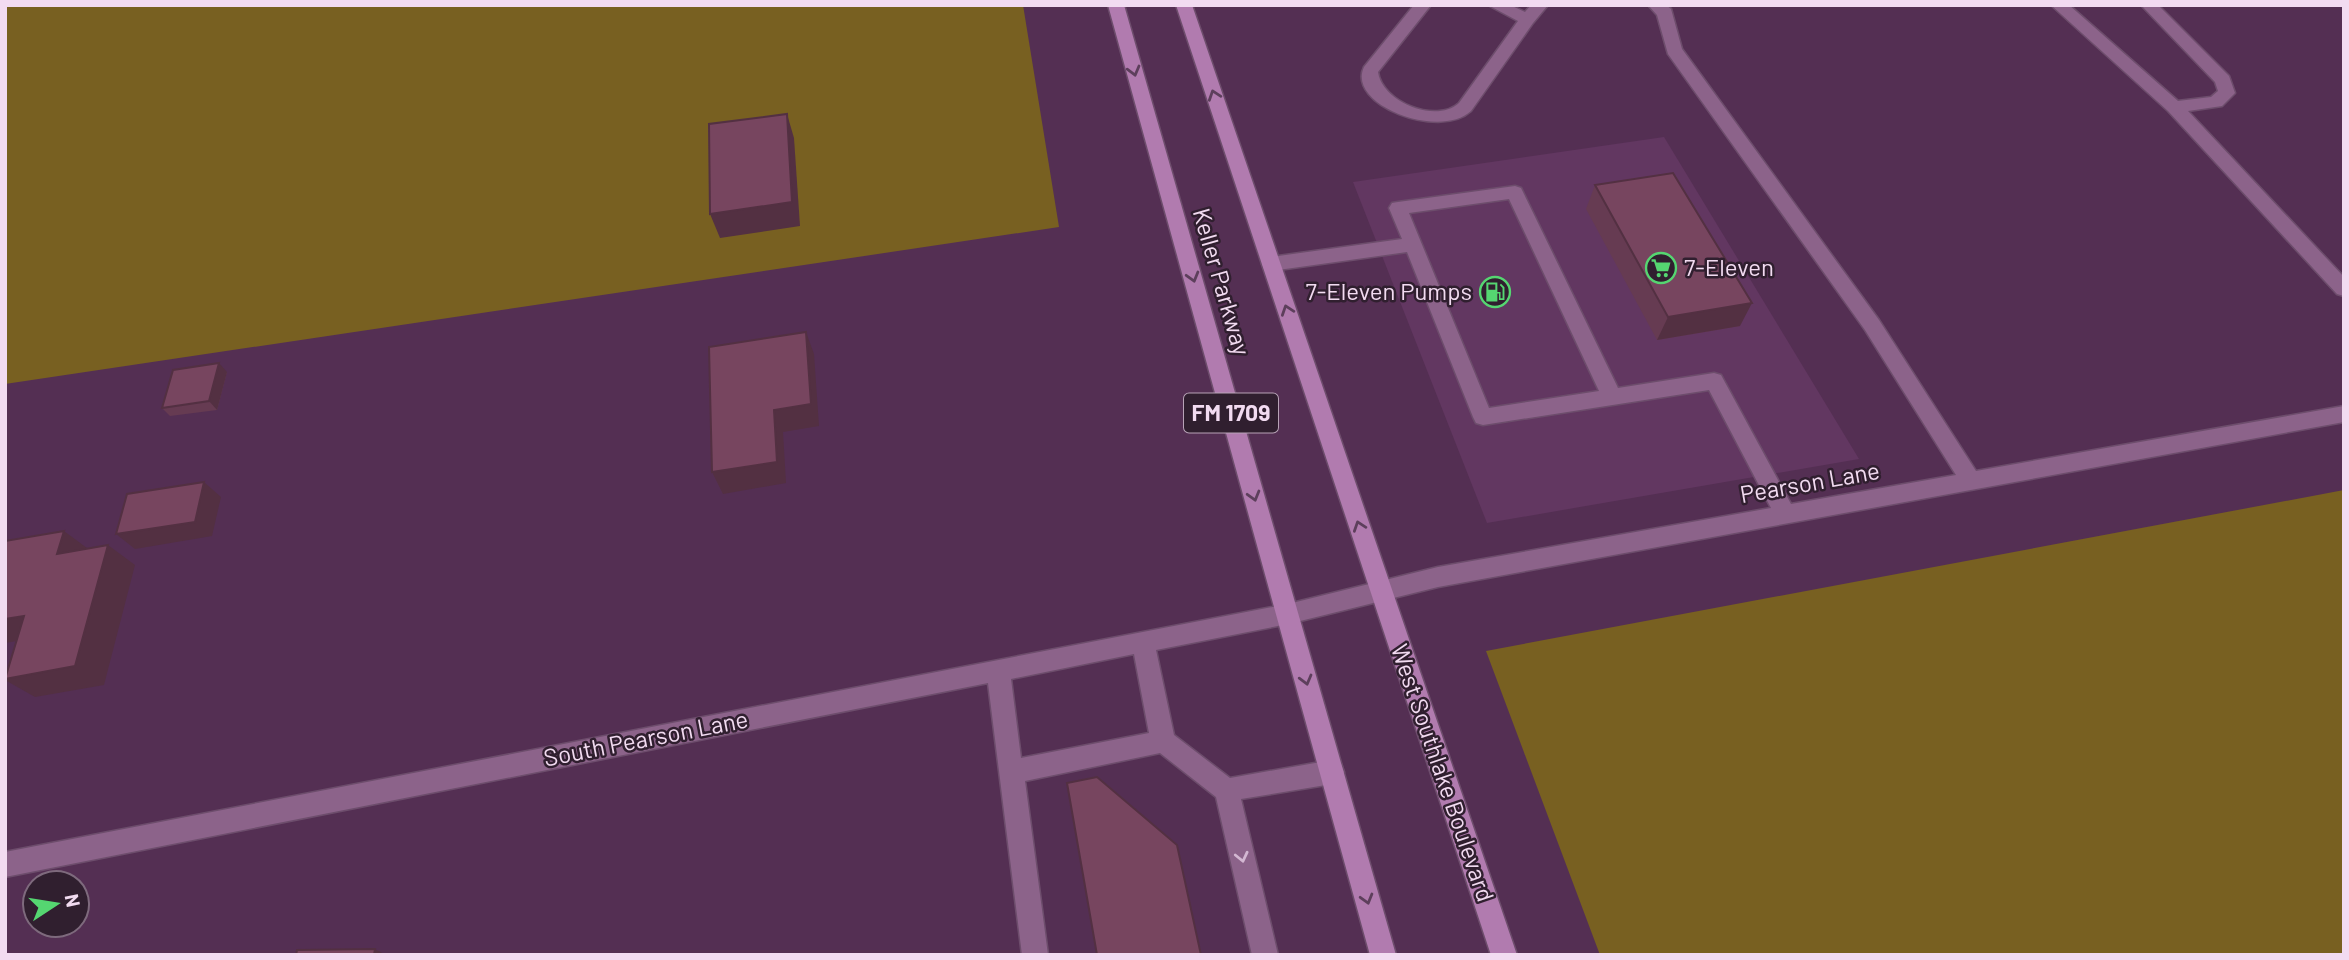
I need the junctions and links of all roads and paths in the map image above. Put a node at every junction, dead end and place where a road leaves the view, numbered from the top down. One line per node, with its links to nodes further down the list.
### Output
1 (1116, 5): 19 (main road, Keller Parkway / FM 1709, one-way to 19)
2 (1184, 5): 12 (main road, Keller Parkway / FM 1709, one-way to 2)
3 (1423, 5): 9 (street)
4 (1496, 5): 9 (street)
5 (1540, 5): 9 (street)
6 (1656, 5): 16 (street)
7 (2059, 5): 10 (street)
8 (2149, 5): 10 (street)
9 (1527, 19)
10 (2174, 107): 13 (street)
11 (1413, 244): 12 (street); 14 (street); 14 (street)
12 (1271, 264): 18 (main road, Keller Parkway / FM 1709, one-way to 12)
13 (2344, 289)
14 (1612, 397): 17 (street)
15 (2344, 414): 16 (street, Pearson Lane)
16 (1970, 481): 17 (street, Pearson Lane)
17 (1785, 514): 18 (street, Pearson Lane)
18 (1381, 591): 19 (street, Pearson Lane); 30 (main road, West Southlake Boulevard / FM 1709)
19 (1288, 614): 20 (street, South Pearson Lane); 24 (main road, FM 1709, one-way to 24)
20 (1143, 642): 21 (street, South Pearson Lane); 22 (street)
21 (998, 670): 23 (street); 26 (street, South Pearson Lane)
22 (1163, 740): 23 (street); 25 (street)
23 (1011, 772): 27 (street)
24 (1332, 772): 25 (street); 29 (main road, FM 1709, one-way to 29)
25 (1227, 790): 28 (street, one-way to 28)
26 (5, 865)
27 (1035, 955)
28 (1265, 955)
29 (1383, 955)
30 (1504, 955)

